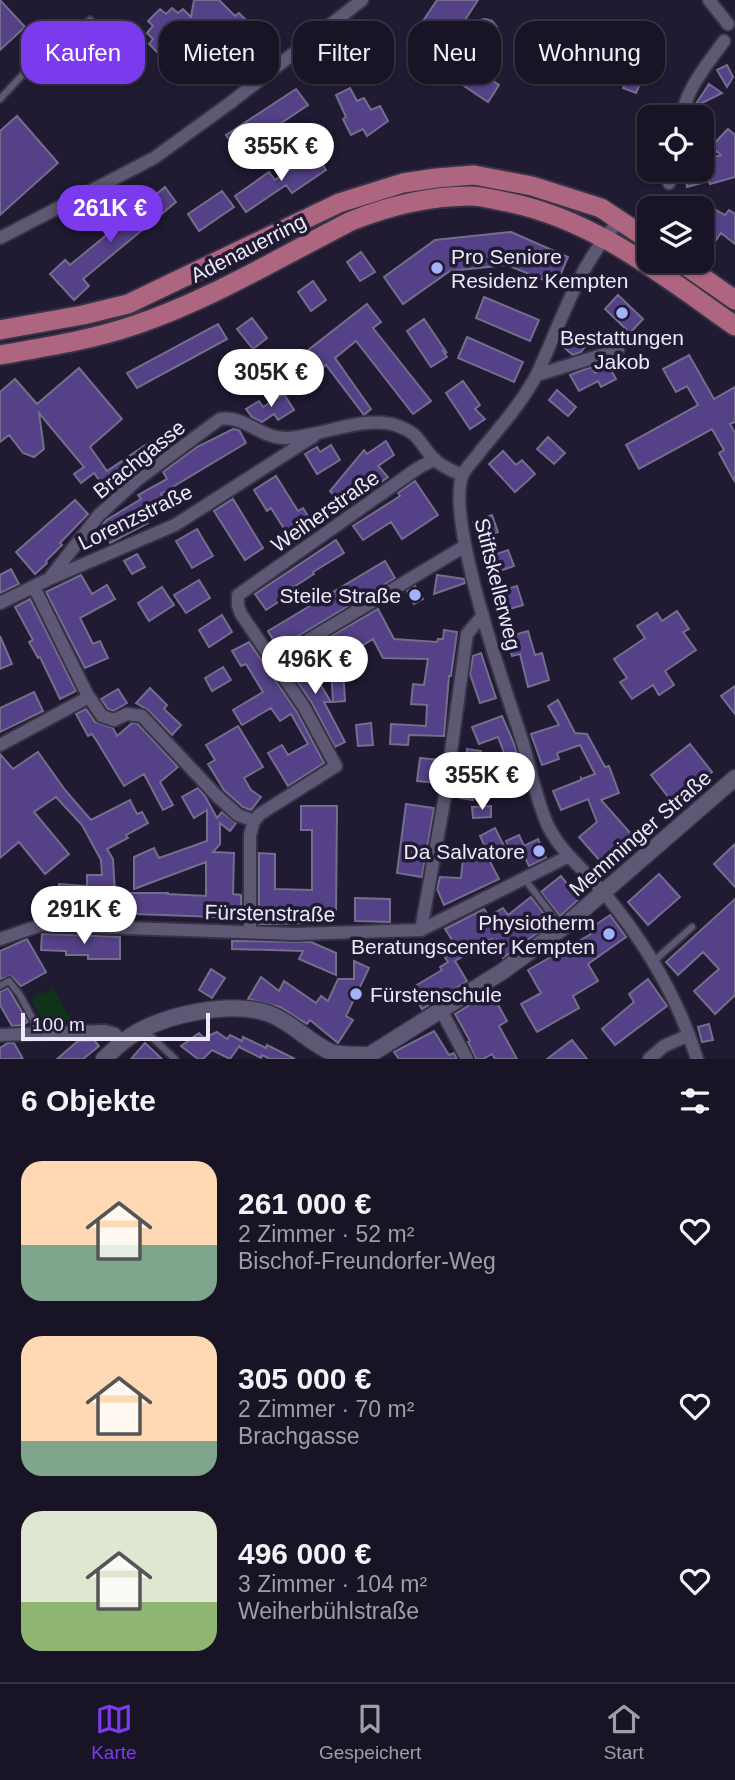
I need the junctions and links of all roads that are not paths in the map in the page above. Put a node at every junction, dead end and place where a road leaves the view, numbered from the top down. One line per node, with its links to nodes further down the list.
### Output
1 (362, 0): 11 (street)
2 (709, 0): 4 (street)
3 (90, 20): 6 (lane)
4 (732, 24): 5 (street)
5 (730, 44): 7 (street)
6 (0, 99)
7 (685, 105)
8 (620, 220): 9 (main road, Adenauerring); 10 (street); 15 (main road, Adenauerring)
9 (637, 232)
10 (604, 237): 14 (main road, Adenauerring); 17 (main road, Adenauerring); 18 (street)
11 (0, 238)
12 (696, 273): 13 (main road)
13 (735, 300)
14 (735, 326)
15 (0, 331): 17 (street)
16 (618, 350): 18 (street)
17 (3, 355)
18 (537, 375): 21 (street)
19 (317, 435): 20 (street, Brachgasse); 23 (street, Lorenzstraße); 23 (street, Brachgasse)
20 (435, 459): 21 (street, Brachgasse); 27 (street, Weiherstraße)
21 (462, 475): 22 (street, Stiftskellerweg)
22 (465, 546): 26 (street, Stiftskellerweg); 27 (street)
23 (49, 579): 24 (street, Lorenzstraße)
24 (34, 587): 25 (street, Lorenzstraße); 28 (street)
25 (0, 603)
26 (483, 615): 32 (street, Stiftskellerweg); 37 (street)
27 (275, 660): 31 (street)
28 (89, 697): 29 (street); 31 (street)
29 (0, 745)
30 (735, 778): 34 (street, Memminger Straße)
31 (254, 821): 38 (street)
32 (568, 857): 33 (street, Fürstenstraße); 34 (street, Stiftskellerweg)
33 (524, 878): 36 (lane); 37 (street, Fürstenstraße)
34 (604, 892): 36 (street, Memminger Straße); 40 (street, Stiftskellerweg)
35 (692, 927): 40 (lane)
36 (562, 928): 42 (street, Memminger Straße)
37 (421, 930): 38 (street, Fürstenstraße)
38 (250, 932): 39 (street, Fürstenstraße)
39 (0, 939)
40 (654, 961): 46 (street, Stiftskellerweg)
41 (0, 986): 45 (lane)
42 (441, 1010): 50 (street, Memminger Straße); 52 (street)
43 (142, 1029): 47 (street); 48 (street); 51 (lane)
44 (1, 1032): 45 (street)
45 (40, 1033): 47 (street)
46 (689, 1035): 53 (street); 54 (street, Stiftskellerweg)
47 (122, 1042): 49 (street)
48 (333, 1056): 50 (street)
49 (109, 1057)
50 (366, 1057)
51 (175, 1059)
52 (467, 1059)
53 (649, 1059)
54 (697, 1059)

